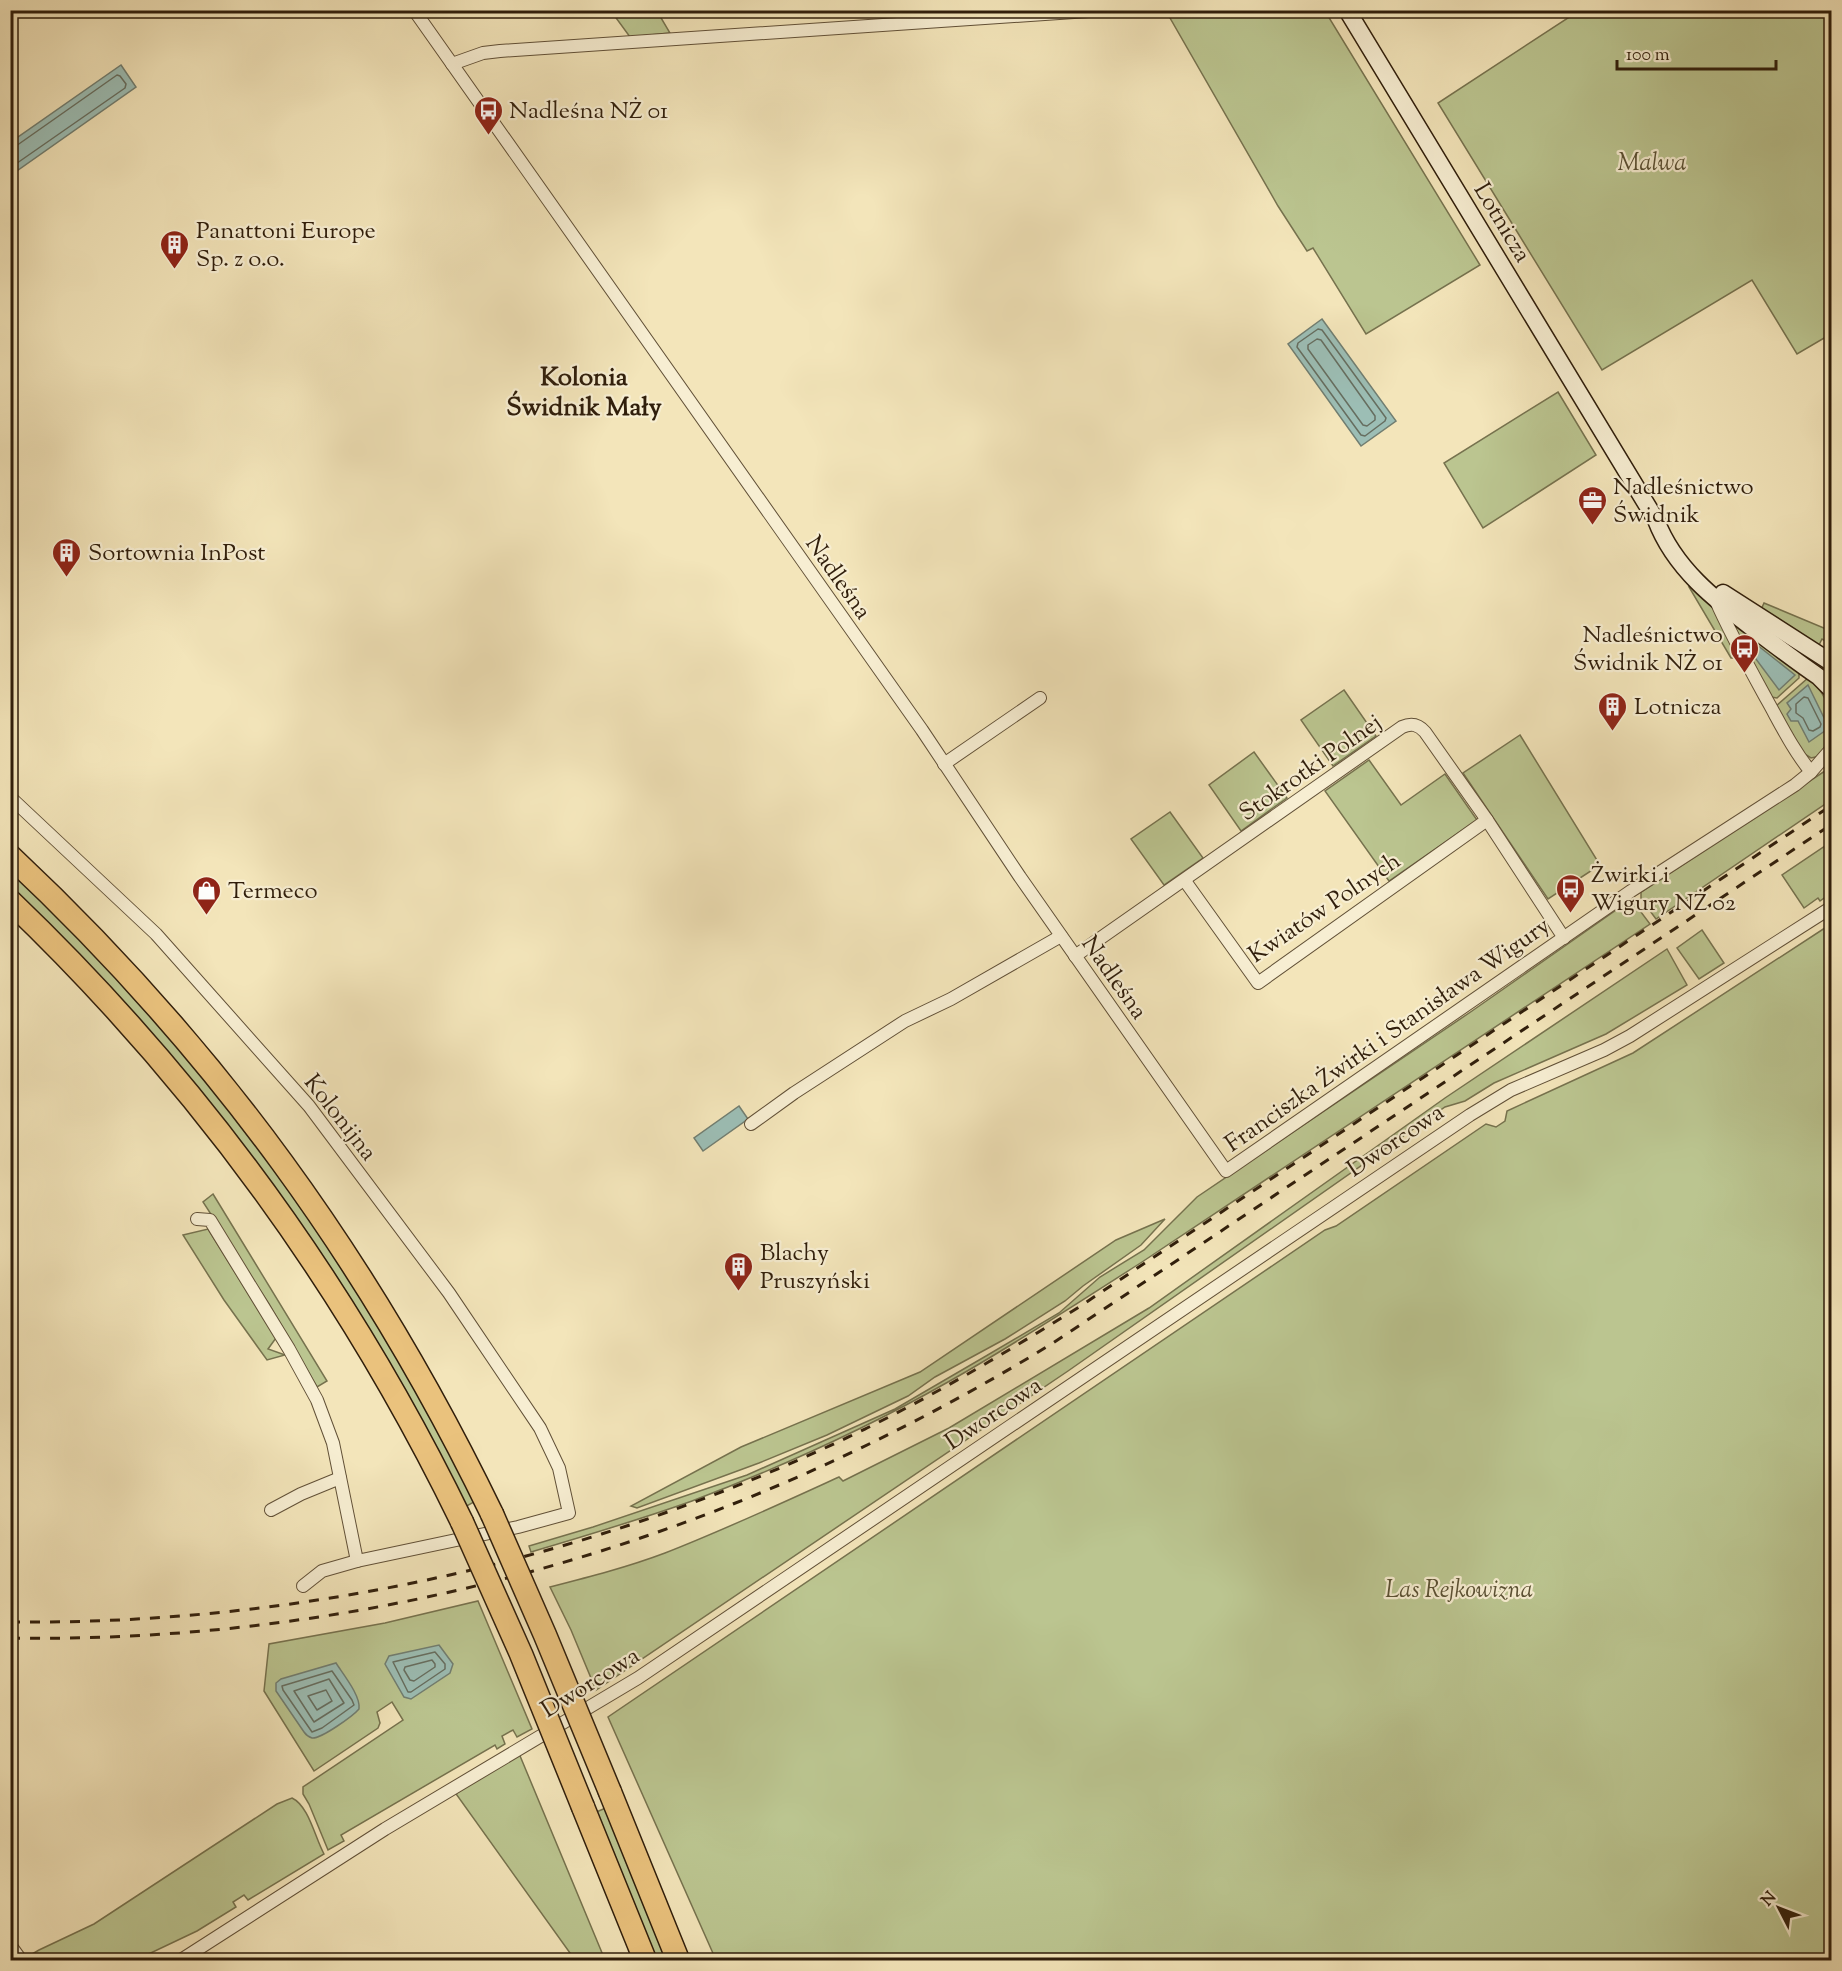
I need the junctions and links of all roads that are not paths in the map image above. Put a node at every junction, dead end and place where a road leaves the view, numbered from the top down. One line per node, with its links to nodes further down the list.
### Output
1 (414, 10): 4 (street, Nadleśna)
2 (1103, 10): 4 (street)
3 (1347, 10): 5 (main road, Lotnicza)
4 (452, 64): 12 (street, Nadleśna)
5 (1656, 520): 6 (main road, Lotnicza); 7 (main road, Lotnicza)
6 (1716, 601): 8 (main road, Lotnicza); 13 (street)
7 (1832, 663)
8 (1831, 690)
9 (1040, 698): 12 (street)
10 (1832, 748): 13 (street)
11 (1832, 759): 13 (street)
12 (944, 764): 20 (street, Nadleśna)
13 (1811, 772): 21 (street, Franciszka Żwirki i Stanisława Wigury)
14 (10, 797): 28 (street, Kolonijna)
15 (1487, 820): 17 (street, Stokrotki Polnej); 17 (street, Kwiatów Polnych); 21 (street, Stokrotki Polnej)
16 (10, 856): 34 (highway, bridge)
17 (1185, 881): 22 (street, Stokrotki Polnej)
18 (10, 901): 33 (highway, bridge)
19 (1832, 907): 32 (street, Dworcowa)
20 (1061, 936): 22 (street, Nadleśna); 23 (street)
21 (1564, 938): 24 (street, Franciszka Żwirki i Stanisława Wigury)
22 (1075, 957): 24 (street, Nadleśna)
23 (752, 1124)
24 (1226, 1171)
25 (197, 1219): 26 (street)
26 (340, 1478): 27 (street); 28 (street)
27 (271, 1510)
28 (357, 1561): 29 (street)
29 (303, 1586)
30 (10, 1945): 31 (street)
31 (21, 1960)
32 (181, 1960)
33 (645, 1960)
34 (678, 1960)

